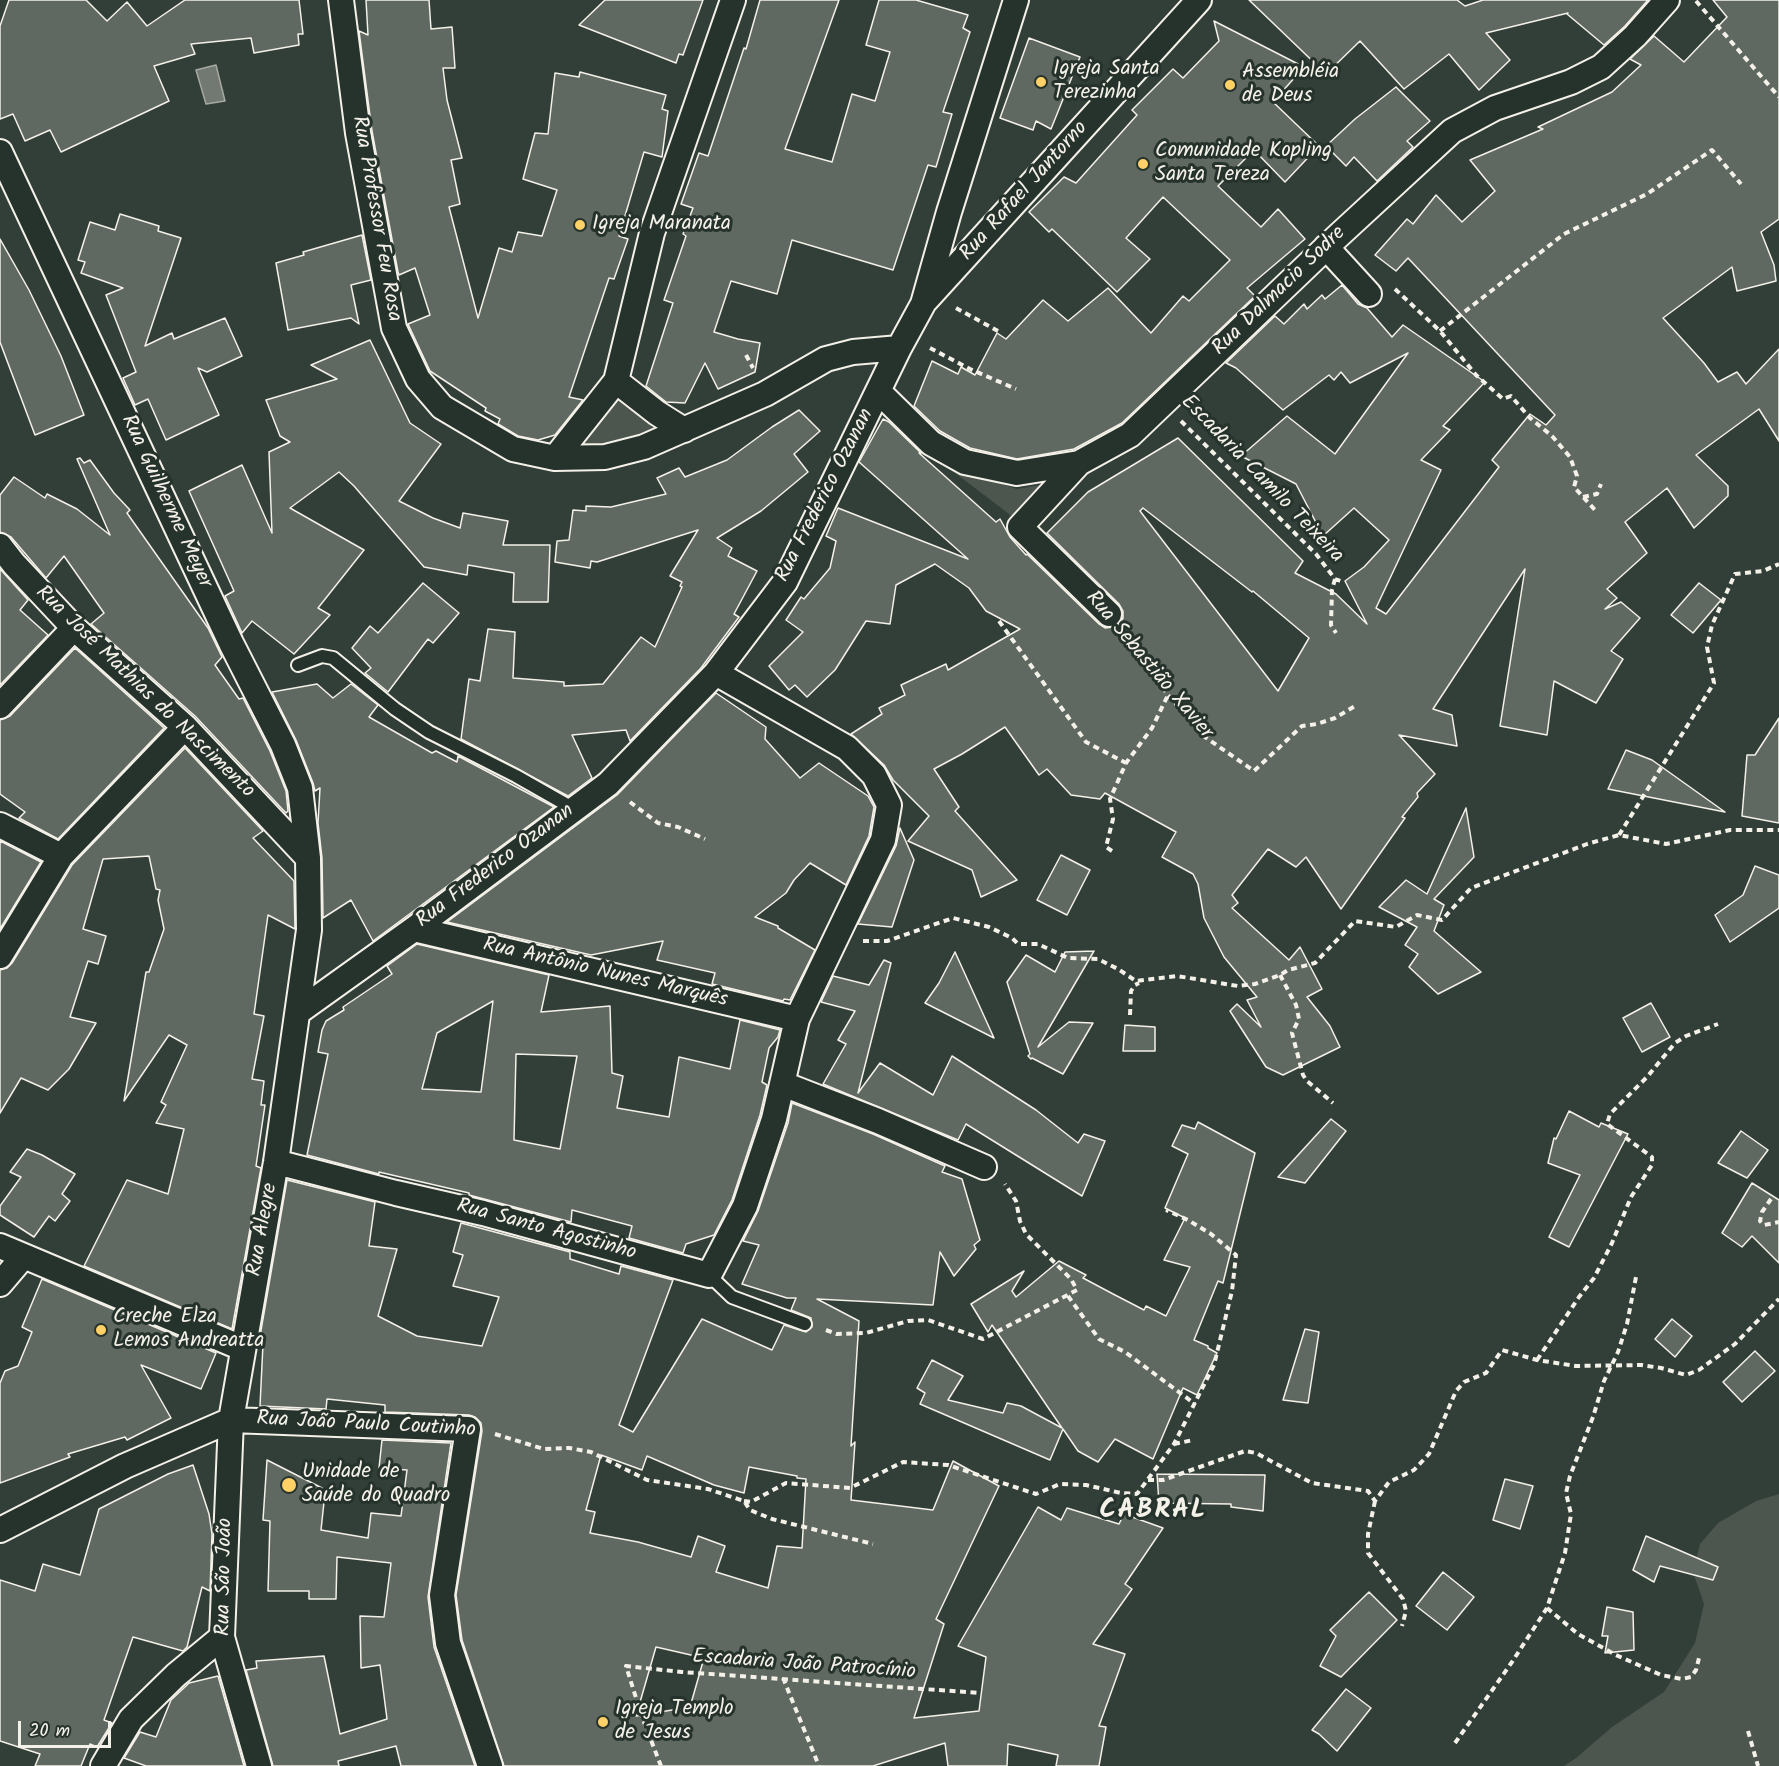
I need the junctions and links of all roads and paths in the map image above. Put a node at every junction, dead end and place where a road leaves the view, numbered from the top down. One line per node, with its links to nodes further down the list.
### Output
1 (341, 0): 21 (street, Rua Professor Feu Rosa)
2 (733, 0): 16 (street)
3 (1016, 0): 12 (street, Rua Frederico Ozanan)
4 (1199, 0): 12 (street, Rua Rafael Jantorno)
5 (1667, 0): 10 (street, Rua Dalmacio Sodre)
6 (1695, 0): 7 (path)
7 (1779, 97)
8 (0, 152): 49 (street, Rua Guilherme Meyer)
9 (1742, 184): 14 (path)
10 (1326, 247): 11 (street); 19 (street, Rua Dalmacio Sodre)
11 (1379, 289): 14 (path)
12 (928, 299): 13 (path); 15 (street, Rua Frederico Ozanan)
13 (998, 331)
14 (1440, 331): 24 (path)
15 (903, 340): 17 (path); 18 (street, Rua Frederico Ozanan); 20 (street, Rua Professor Feu Rosa)
16 (616, 381): 20 (street); 21 (street)
17 (1016, 389)
18 (879, 392): 22 (street, Rua Dalmacio Sodre); 35 (street, Rua Frederico Ozanan)
19 (1165, 403): 22 (street, Rua Dalmacio Sodre); 28 (path, Escadaria Camilo Teixeira)
20 (684, 430): 21 (street, Rua Professor Feu Rosa)
21 (555, 458)
22 (1079, 463): 30 (street, Rua Sebastião Xavier)
23 (1601, 484): 24 (path)
24 (1582, 497): 25 (path)
25 (1594, 510)
26 (0, 546): 32 (street, Rua José Mathias do Nascimento)
27 (1779, 564): 45 (path)
28 (1335, 579): 29 (path, Escadaria Camilo Teixeira); 33 (path, Escadaria Camilo Teixeira)
29 (1343, 582)
30 (1109, 614): 36 (path, Rua Sebastião Xavier)
31 (999, 621): 40 (path)
32 (74, 628): 37 (street); 39 (street, Rua José Mathias do Nascimento)
33 (1336, 633)
34 (298, 665): 42 (lane)
35 (716, 673): 41 (street, Rua Frederico Ozanan); 51 (street)
36 (1168, 695): 38 (path, Rua Sebastião Xavier); 40 (path)
37 (0, 706)
38 (1355, 706)
39 (185, 727): 48 (street); 49 (street, Rua José Mathias do Nascimento)
40 (1126, 763): 47 (path)
41 (608, 784): 42 (street, Rua Frederico Ozanan); 46 (path)
42 (574, 809): 50 (street, Rua Frederico Ozanan)
43 (0, 825): 48 (street)
44 (1779, 830): 45 (path)
45 (1619, 835): 53 (path)
46 (705, 839)
47 (1112, 851)
48 (61, 856): 52 (street)
49 (308, 858): 55 (street)
50 (414, 929): 55 (street, Rua Frederico Ozanan); 57 (street, Rua Antônio Nunes Marquês)
51 (836, 941): 54 (path); 57 (street)
52 (0, 957)
53 (1280, 975): 54 (path); 60 (path)
54 (1146, 980): 56 (path)
55 (298, 1012): 61 (street, Rua Alegre)
56 (1130, 1015)
57 (797, 1019): 59 (street)
58 (1718, 1024): 76 (path)
59 (783, 1084): 62 (street); 68 (street)
60 (1333, 1103)
61 (276, 1162): 68 (street, Rua Santo Agostinho); 75 (street, Rua Alegre)
62 (984, 1167): 71 (path)
63 (1771, 1200): 65 (path)
64 (1166, 1210): 78 (path)
65 (1779, 1222)
66 (0, 1246): 67 (street)
67 (23, 1257): 70 (street); 75 (street)
68 (710, 1275): 73 (lane, Rua Santo Agostinho)
69 (1636, 1277): 77 (path)
70 (0, 1284)
71 (1068, 1296): 74 (path); 78 (path)
72 (1779, 1299): 77 (path)
73 (805, 1324)
74 (820, 1328)
75 (242, 1348): 79 (street, Rua Alegre)
76 (1537, 1360): 77 (path); 85 (path)
77 (1613, 1366): 88 (path)
78 (1195, 1404): 82 (path)
79 (231, 1420): 80 (street, Rua João Paulo Coutinho); 86 (street); 90 (street, Rua São João)
80 (468, 1429): 84 (path, Rua João Paulo Coutinho); 98 (street)
81 (1193, 1440): 82 (path)
82 (1174, 1444): 83 (path)
83 (1148, 1480): 84 (path); 85 (path)
84 (744, 1501): 87 (path, Rua João Paulo Coutinho)
85 (1375, 1501): 89 (path)
86 (0, 1530)
87 (873, 1544)
88 (1547, 1608): 91 (path); 95 (path)
89 (1402, 1626)
90 (222, 1637): 96 (street); 97 (street, Rua São João)
91 (1699, 1658)
92 (783, 1678): 93 (path, Escadaria João Patrocínio); 99 (path, Escadaria João Patrocínio); 100 (path)
93 (980, 1693)
94 (1748, 1731): 101 (path)
95 (1455, 1743)
96 (103, 1766)
97 (259, 1766)
98 (490, 1766)
99 (661, 1766)
100 (819, 1766)
101 (1758, 1766)

